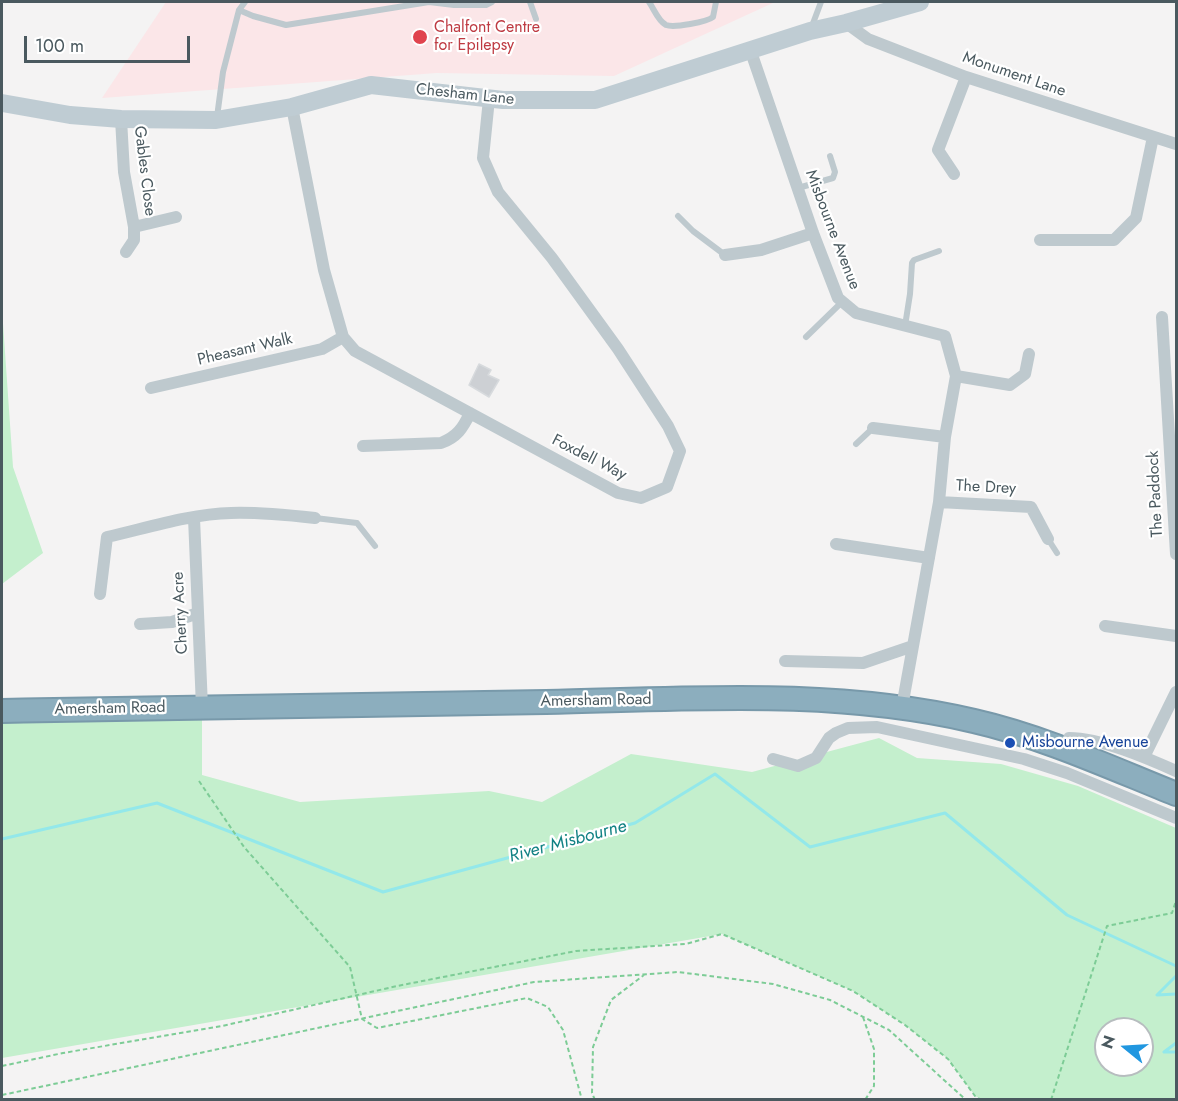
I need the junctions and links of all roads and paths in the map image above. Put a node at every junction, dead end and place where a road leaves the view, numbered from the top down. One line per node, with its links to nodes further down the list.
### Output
1 (245, 2): 9 (lane)
2 (492, 2): 9 (lane)
3 (530, 2): 10 (lane)
4 (650, 2): 5 (lane); 6 (lane)
5 (658, 2)
6 (716, 2)
7 (821, 2): 12 (lane)
8 (920, 2): 11 (street, Chesham Lane)
9 (239, 10): 19 (lane)
10 (536, 19)
11 (846, 23): 12 (street, Chesham Lane); 14 (street, Monument Lane)
12 (810, 31): 13 (street, Chesham Lane)
13 (750, 49): 15 (street, Chesham Lane); 24 (street, Misbourne Avenue)
14 (966, 77): 20 (street, Monument Lane); 23 (street)
15 (489, 99): 17 (street, Chesham Lane); 41 (street, Foxdell Way)
16 (2, 103): 18 (street, Chesham Lane)
17 (292, 108): 19 (street, Chesham Lane); 36 (street)
18 (121, 119): 19 (street, Chesham Lane); 27 (street, Gables Close)
19 (216, 120)
20 (1153, 137): 21 (street, Monument Lane); 29 (street)
21 (1176, 144)
22 (830, 156): 24 (lane)
23 (954, 174)
24 (797, 188): 28 (street, Misbourne Avenue)
25 (678, 216): 32 (lane)
26 (176, 217): 27 (street, Gables Close)
27 (134, 227): 31 (street, Gables Close)
28 (813, 233): 32 (street); 33 (street, Misbourne Avenue)
29 (1040, 240)
30 (939, 251): 35 (lane)
31 (126, 252)
32 (725, 255)
33 (843, 302): 35 (street, Misbourne Avenue); 37 (lane)
34 (1162, 317): 43 (street, The Paddock)
35 (905, 326): 39 (street, Misbourne Avenue)
36 (343, 337): 40 (street, Pheasant Walk); 41 (street, Foxdell Way)
37 (806, 337)
38 (1029, 354): 39 (street)
39 (956, 376): 44 (street, Misbourne Avenue)
40 (151, 388)
41 (471, 413): 46 (street)
42 (873, 428): 44 (street); 45 (lane)
43 (1173, 433): 54 (street, The Paddock)
44 (945, 437): 47 (street, Misbourne Avenue)
45 (856, 444)
46 (363, 446)
47 (939, 502): 50 (street, The Drey); 55 (street, Misbourne Avenue)
48 (194, 518): 49 (street); 56 (street); 57 (street, Cherry Acre)
49 (315, 518): 52 (lane)
50 (1048, 539): 53 (lane)
51 (836, 544): 55 (street)
52 (375, 546)
53 (1057, 553)
54 (1176, 554)
55 (929, 558): 61 (street, Misbourne Avenue)
56 (100, 594)
57 (198, 613): 58 (street); 64 (street, Cherry Acre)
58 (140, 624)
59 (1105, 626): 60 (street)
60 (1176, 636)
61 (913, 646): 62 (street); 65 (street, Misbourne Avenue)
62 (786, 661)
63 (1176, 692): 68 (street)
64 (202, 707): 65 (highway, Amersham Road); 66 (highway, Amersham Road)
65 (902, 707): 67 (highway, Amersham Road)
66 (2, 711)
67 (1063, 749): 68 (street); 72 (highway, Amersham Road)
68 (1144, 757): 70 (street)
69 (773, 759): 73 (street)
70 (1176, 771)
71 (200, 781): 76 (path)
72 (1176, 794)
73 (1176, 818)
74 (1176, 901): 86 (path)
75 (644, 975): 77 (path); 78 (path); 82 (path)
76 (357, 995): 78 (path); 79 (path); 85 (path)
77 (863, 1017): 83 (path); 84 (path)
78 (362, 1020): 80 (path); 81 (path)
79 (2, 1066)
80 (2, 1095)
81 (582, 1100)
82 (595, 1100)
83 (865, 1100)
84 (966, 1100)
85 (981, 1100)
86 (1051, 1100)

